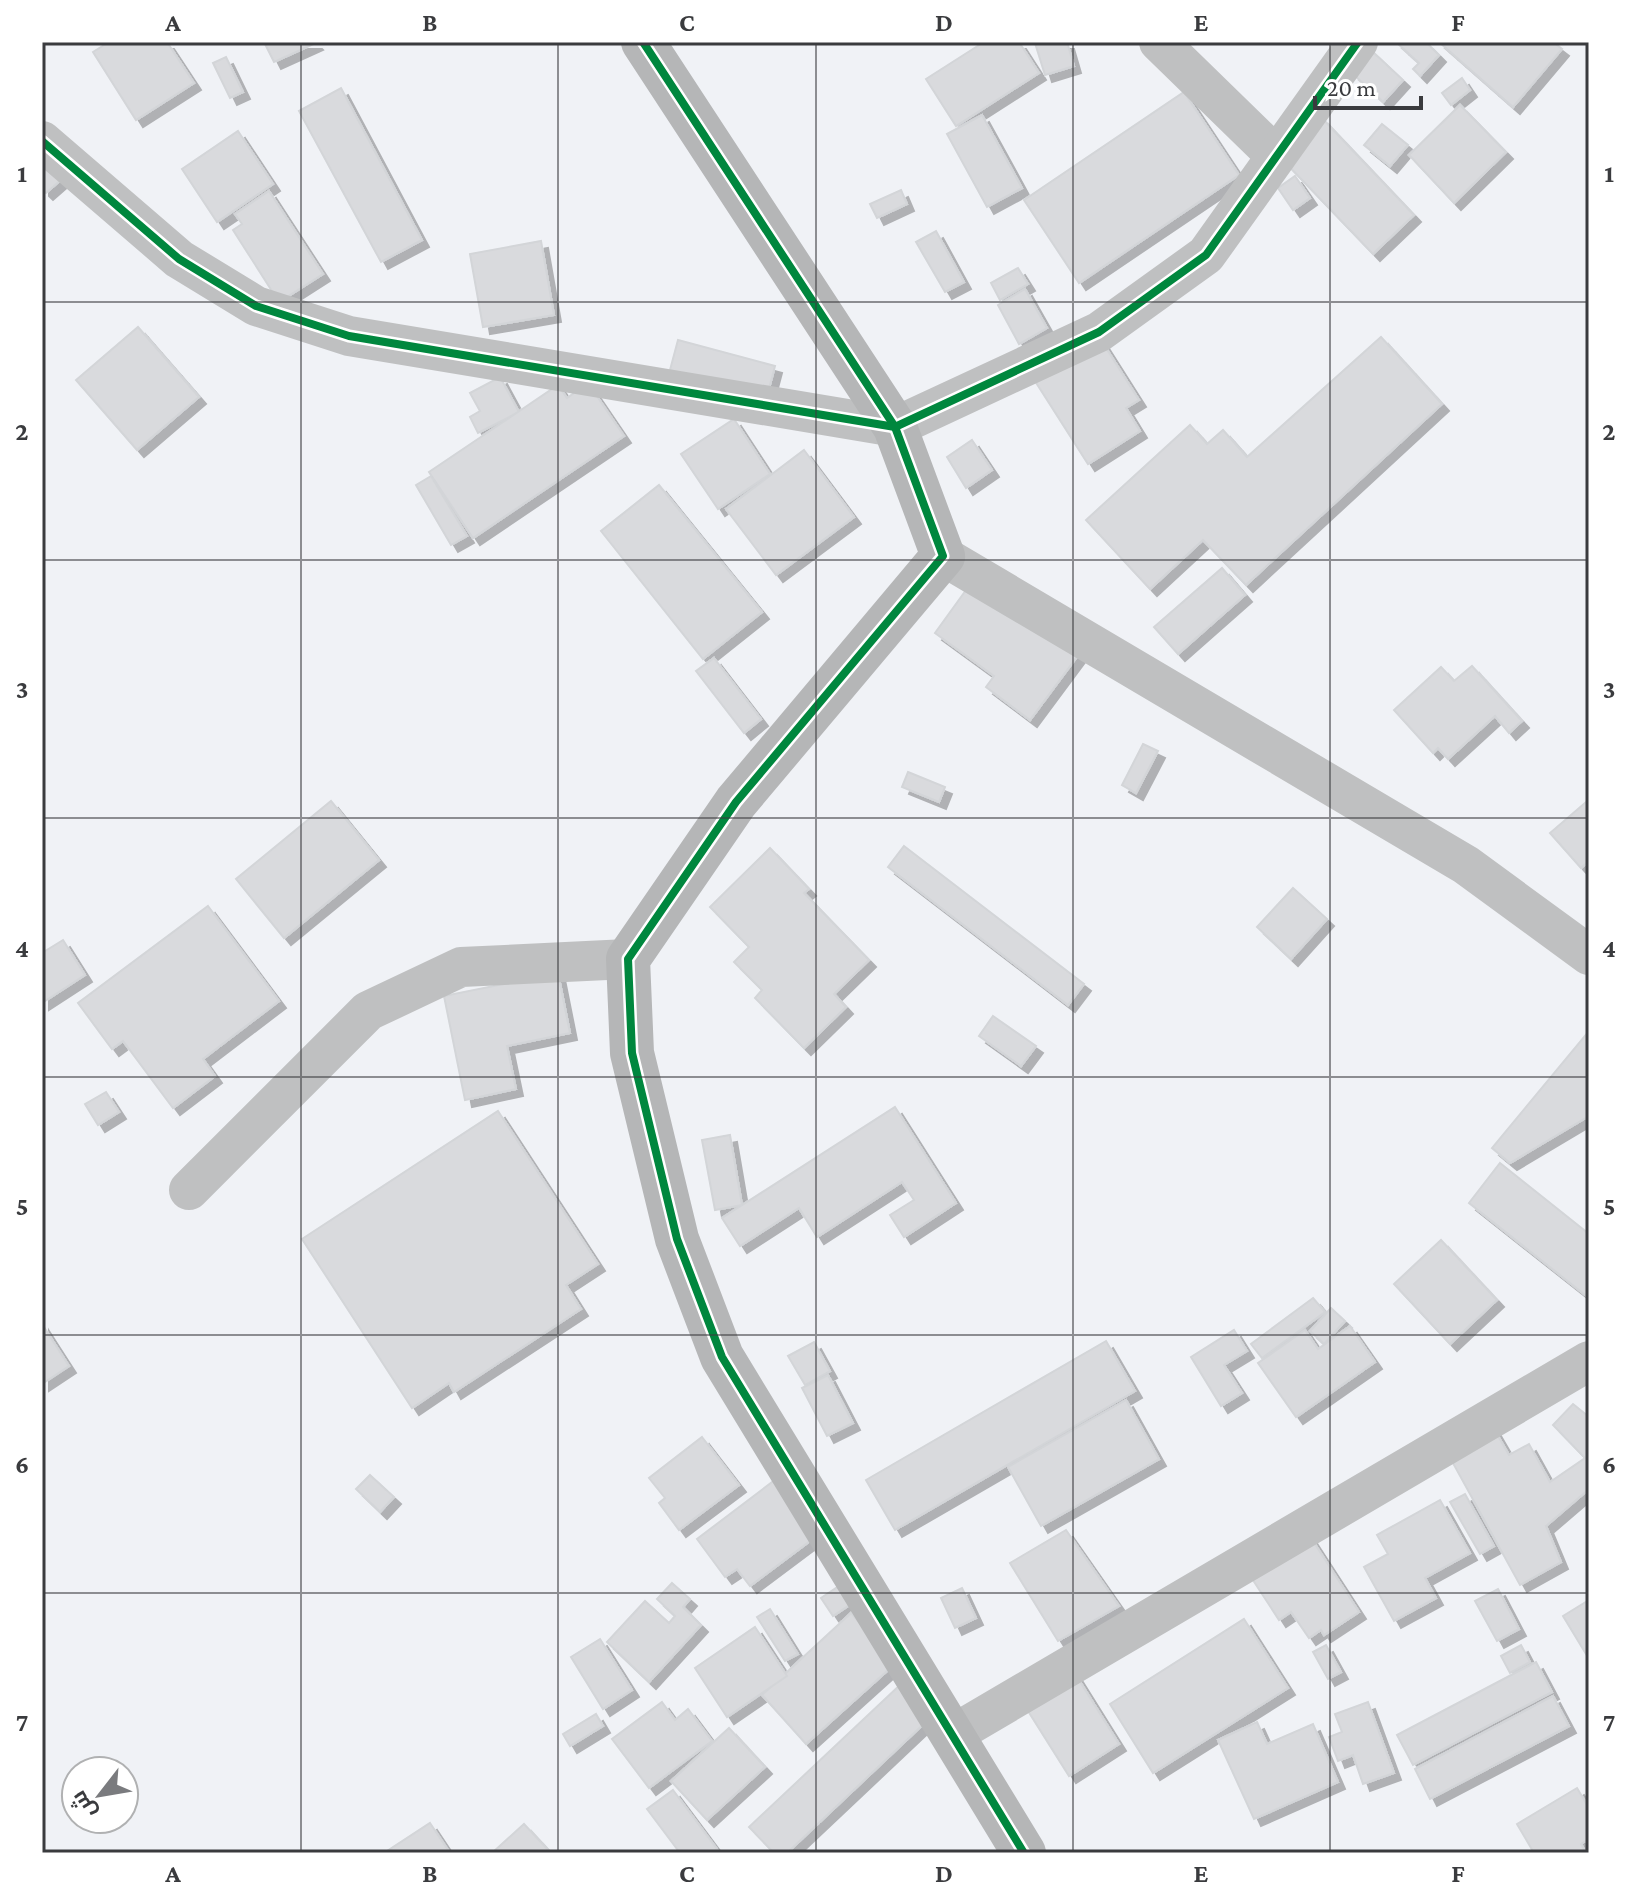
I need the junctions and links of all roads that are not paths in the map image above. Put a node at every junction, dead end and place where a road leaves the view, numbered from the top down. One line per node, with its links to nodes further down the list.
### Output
1 (643, 42): 6 (street)
2 (1159, 42): 5 (street)
3 (1358, 42): 5 (street)
4 (42, 141): 6 (street)
5 (1276, 156): 6 (street)
6 (895, 427): 7 (street)
7 (943, 556): 8 (street); 9 (street)
8 (1589, 955)
9 (628, 959): 10 (street); 12 (street)
10 (189, 1190)
11 (1583, 1375): 12 (street)
12 (952, 1735): 13 (street)
13 (1024, 1853)

